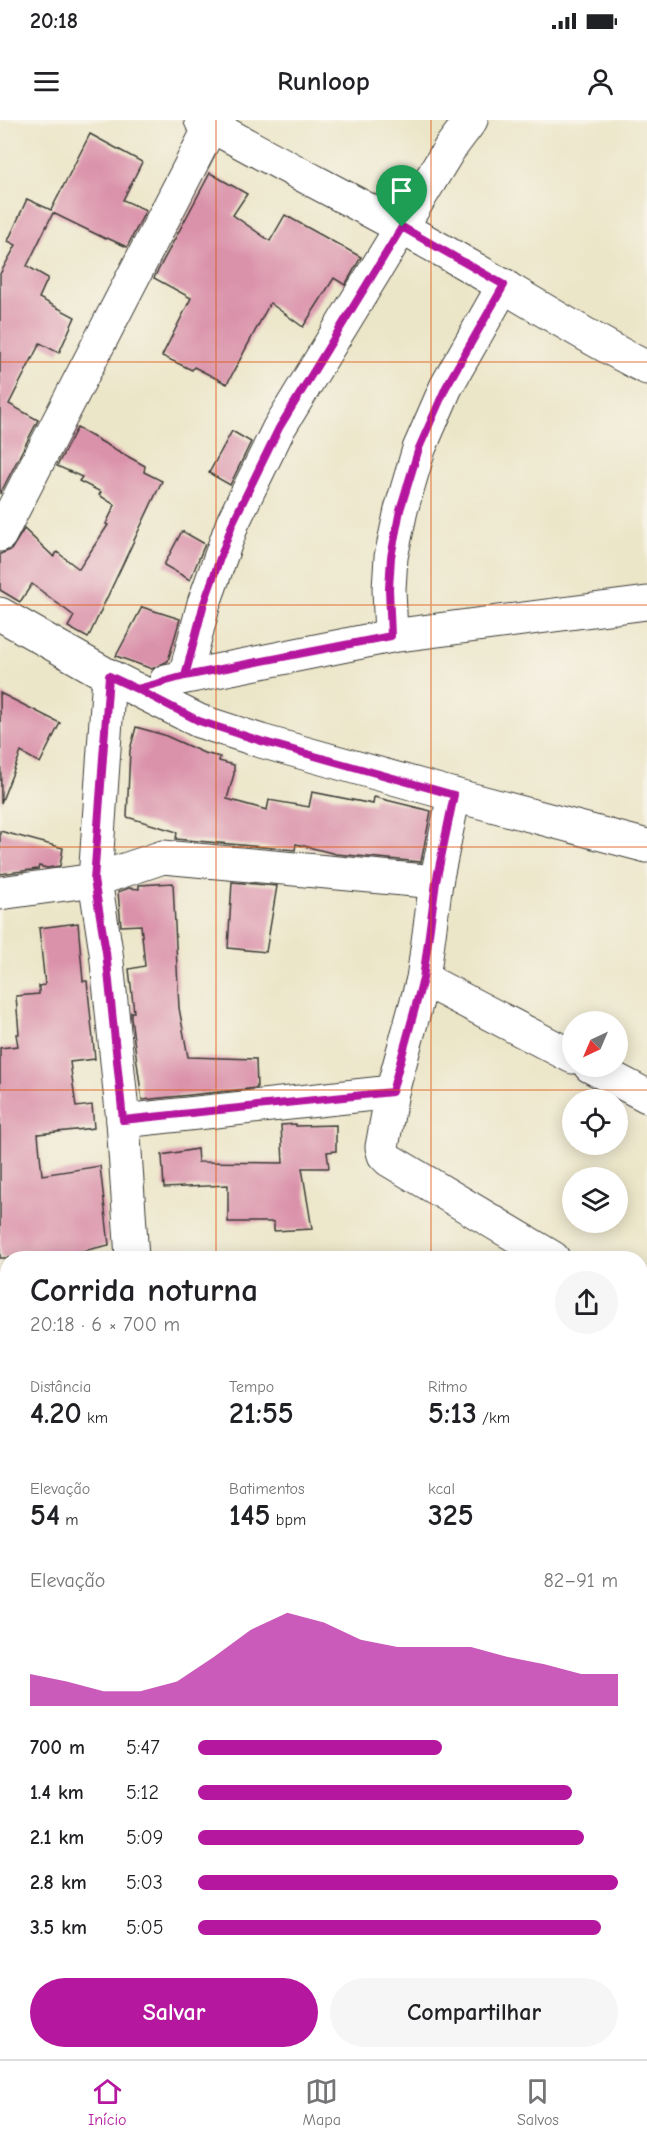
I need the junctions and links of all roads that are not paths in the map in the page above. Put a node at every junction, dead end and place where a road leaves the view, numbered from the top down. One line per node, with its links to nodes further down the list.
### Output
1 (471, 120): 3 (street)
2 (208, 122): 3 (street); 6 (street)
3 (402, 227): 4 (street); 10 (street)
4 (504, 285): 5 (street); 9 (street)
5 (647, 368)
6 (0, 535)
7 (647, 603): 9 (street)
8 (0, 614): 11 (street)
9 (391, 636): 10 (street)
10 (185, 676): 11 (street)
11 (123, 683): 12 (street); 14 (street)
12 (454, 795): 13 (street); 15 (street)
13 (647, 846)
14 (94, 880): 15 (street); 16 (street); 22 (street)
15 (436, 882): 17 (street)
16 (0, 893)
17 (423, 979): 18 (street); 20 (street)
18 (562, 1052)
19 (611, 1077): 21 (street)
20 (392, 1092): 22 (street); 24 (street)
21 (647, 1096)
22 (123, 1120): 23 (street)
23 (132, 1251)
24 (541, 1251)

